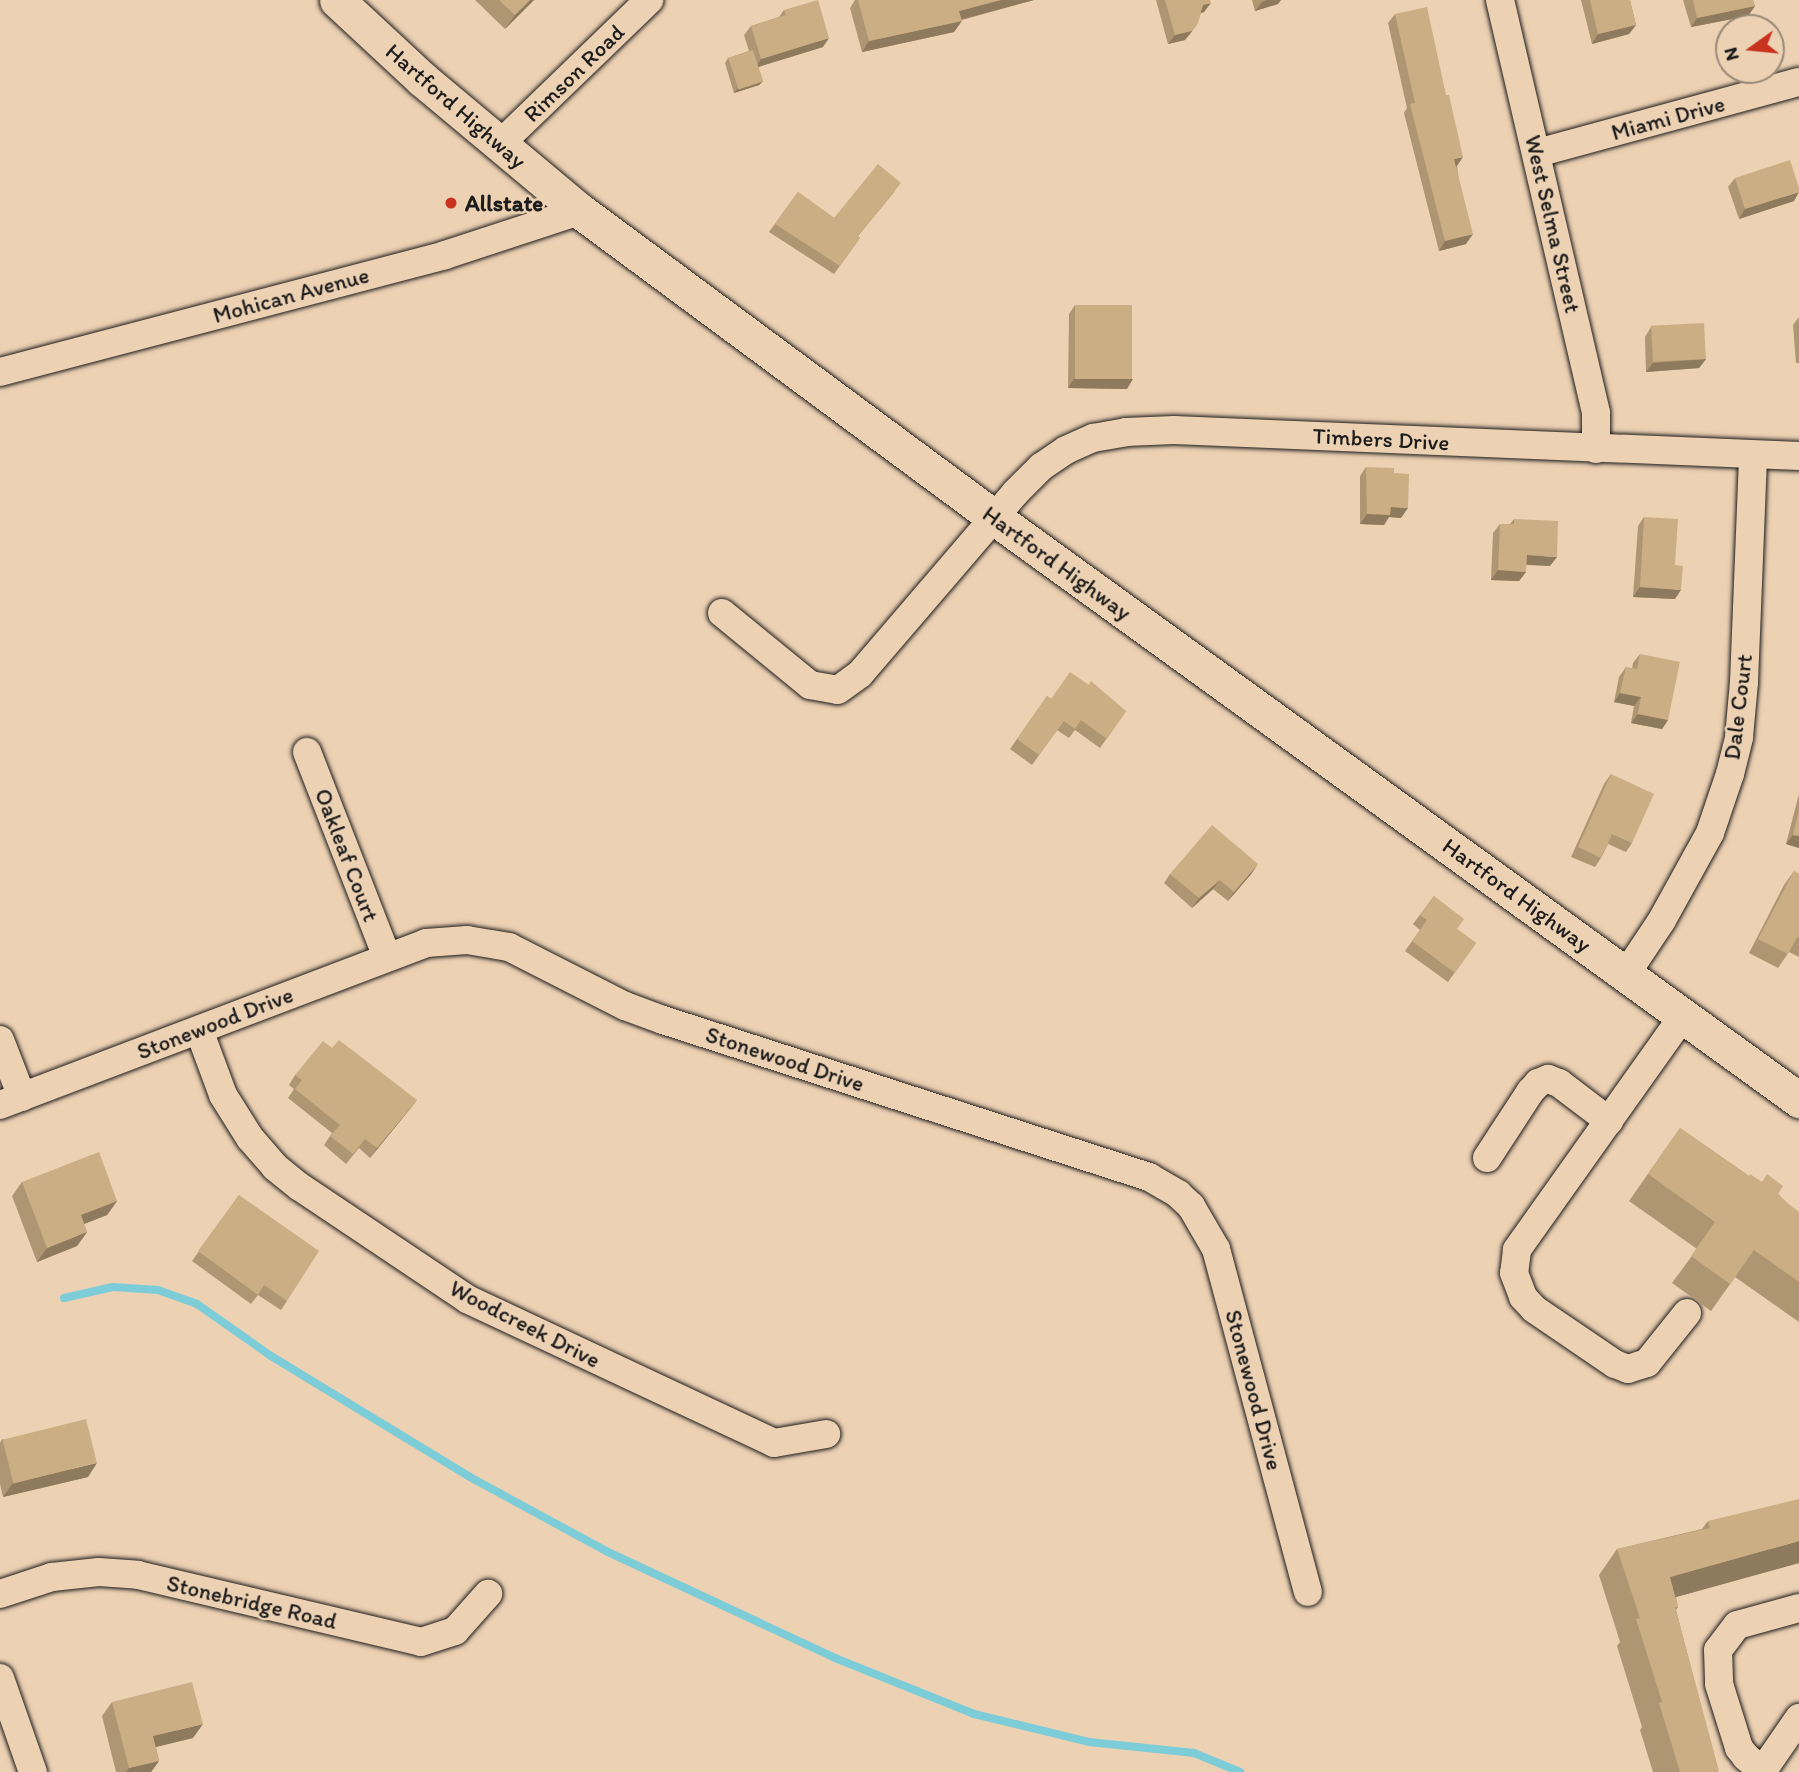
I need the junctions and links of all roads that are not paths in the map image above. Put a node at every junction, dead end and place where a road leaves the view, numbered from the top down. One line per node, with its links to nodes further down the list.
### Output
1 (337, 0): 5 (main road, Hartford Highway)
2 (649, 0): 5 (street, Rimson Road)
3 (1500, 0): 6 (street, West Selma Street)
4 (1799, 82): 6 (street, Miami Drive)
5 (499, 145): 7 (main road, Hartford Highway)
6 (1537, 153): 9 (street, West Selma Street)
7 (580, 211): 8 (street, Mohican Avenue); 12 (main road, Hartford Highway)
8 (0, 372)
9 (1596, 449): 10 (street, Timbers Drive); 12 (street, Timbers Drive)
10 (1754, 456): 11 (street, Timbers Drive); 16 (street, Dale Court)
11 (1799, 456)
12 (995, 518): 13 (street, Timbers Drive); 16 (main road, Hartford Highway)
13 (722, 614)
14 (307, 752): 15 (street, Oakleaf Court)
15 (387, 957): 18 (street, Stonewood Drive); 26 (street, Stonewood Drive)
16 (1626, 974): 17 (main road, Hartford Highway)
17 (1683, 1016): 20 (main road, Hartford Highway); 22 (street)
18 (199, 1030): 21 (street, Stonewood Drive); 25 (street, Woodcreek Drive)
19 (0, 1040): 21 (street)
20 (1799, 1100)
21 (11, 1101)
22 (1609, 1121): 23 (street); 24 (street)
23 (1487, 1158)
24 (1687, 1312)
25 (826, 1434)
26 (1308, 1592)
27 (0, 1594): 28 (street, Stonebridge Road)
28 (488, 1594)
29 (1799, 1608): 31 (street)
30 (0, 1678): 32 (street)
31 (1799, 1718)
32 (33, 1772)

